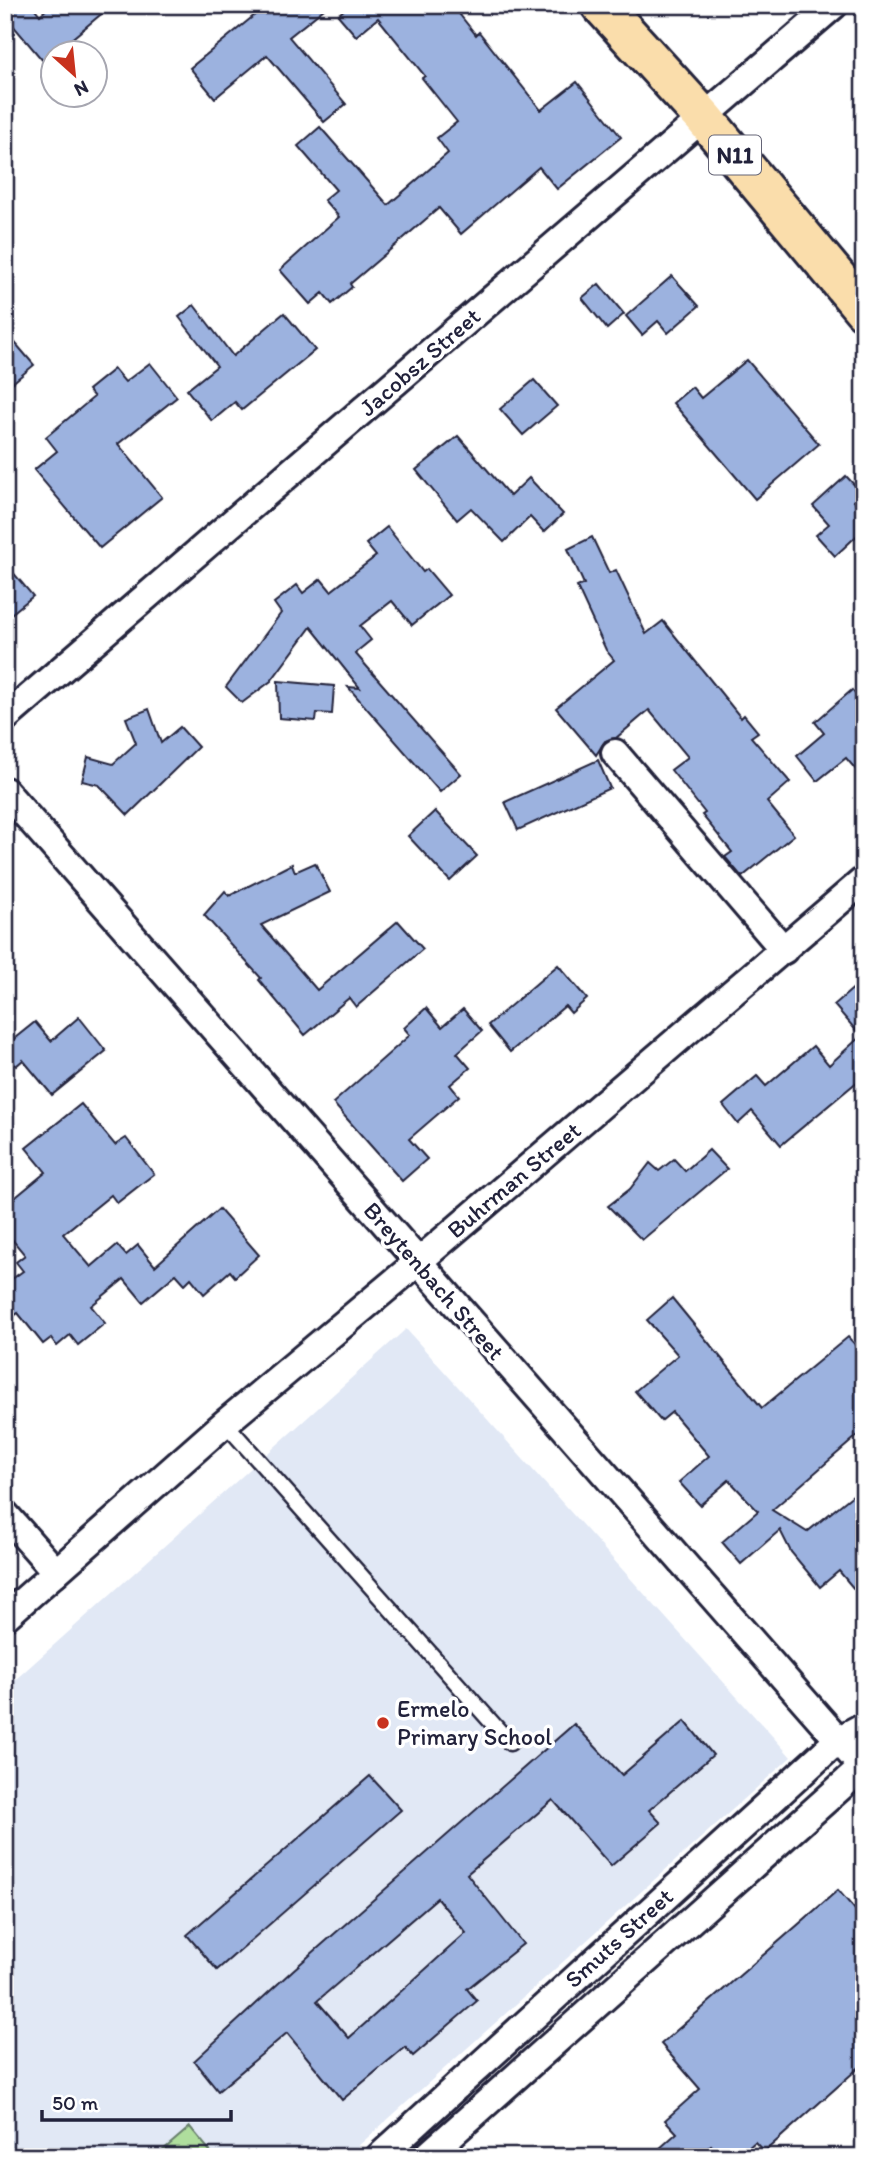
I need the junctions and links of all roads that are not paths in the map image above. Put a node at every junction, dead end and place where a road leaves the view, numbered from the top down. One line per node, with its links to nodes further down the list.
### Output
1 (601, 5): 3 (highway, N11)
2 (834, 5): 3 (street, Jacobsz Street)
3 (704, 118): 4 (highway, N11); 5 (street, Jacobsz Street)
4 (864, 310)
5 (5, 719)
6 (615, 753): 9 (street)
7 (5, 792): 10 (street, Breytenbach Street)
8 (864, 880): 9 (street, Buhrman Street)
9 (784, 950): 10 (street, Buhrman Street)
10 (418, 1262): 11 (street, Buhrman Street); 16 (street, Breytenbach Street)
11 (225, 1423): 13 (street, Buhrman Street); 17 (lane)
12 (5, 1514): 13 (street)
13 (56, 1572): 14 (street, Buhrman Street)
14 (5, 1617)
15 (864, 1726): 16 (street, Smuts Street)
16 (838, 1740): 18 (street, Breytenbach Street); 19 (street, Smuts Street)
17 (510, 1743)
18 (863, 1768): 20 (street, Smuts Street)
19 (379, 2157)
20 (426, 2157)

